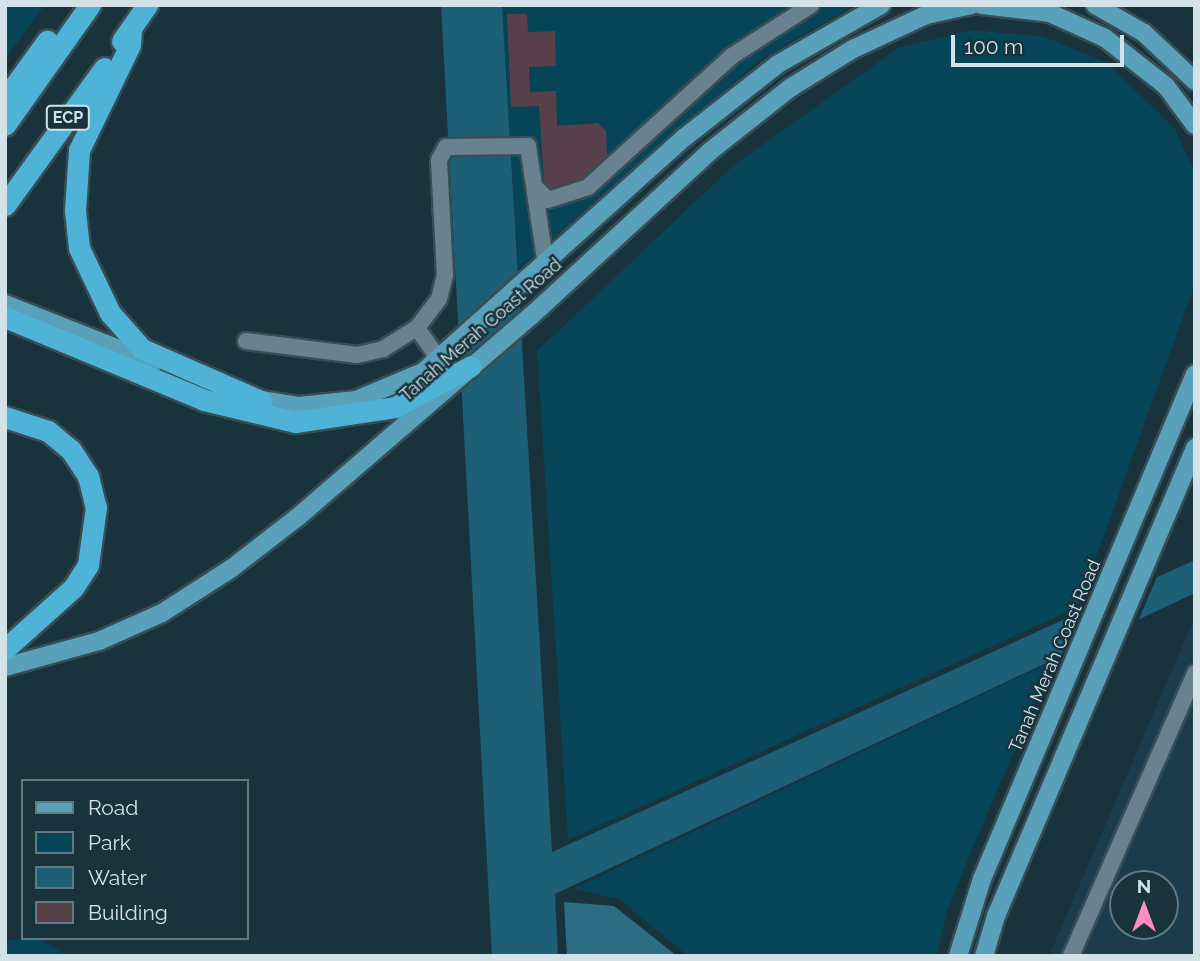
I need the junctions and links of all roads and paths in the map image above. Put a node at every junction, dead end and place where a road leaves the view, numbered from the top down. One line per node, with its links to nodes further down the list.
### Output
1 (73, 5): 12 (highway)
2 (90, 5): 13 (highway, ECP)
3 (147, 5): 10 (highway, ECP)
4 (811, 5): 17 (lane)
5 (881, 5): 15 (main road, Tanah Merah Coast Road)
6 (972, 5): 16 (main road, Tanah Merah Coast Road)
7 (982, 5): 9 (main road)
8 (1096, 5): 11 (main road)
9 (1044, 9): 14 (main road)
10 (131, 30): 18 (highway, ECP); 27 (highway)
11 (1195, 81)
12 (5, 99)
13 (5, 125)
14 (1195, 125)
15 (685, 137): 16 (main road); 19 (main road, Tanah Merah Coast Road)
16 (709, 152): 25 (main road, Tanah Merah Coast Road)
17 (535, 187): 19 (lane); 22 (lane)
18 (5, 205)
19 (546, 267): 24 (main road, Tanah Merah Coast Road)
20 (5, 304): 27 (main road, Tanah Merah Coast Road)
21 (5, 317): 25 (highway)
22 (417, 328): 23 (lane); 24 (lane)
23 (246, 341)
24 (439, 360): 27 (main road, Tanah Merah Coast Road)
25 (471, 366): 31 (main road, Tanah Merah Coast Road)
26 (1195, 374): 35 (main road, Tanah Merah Coast Road)
27 (261, 401)
28 (5, 417): 30 (highway)
29 (1195, 448): 36 (main road)
30 (5, 649)
31 (65, 655): 32 (main road, Tanah Merah Coast Road); 34 (main road)
32 (5, 667)
33 (1195, 673): 37 (lane)
34 (5, 675)
35 (958, 956)
36 (984, 956)
37 (1071, 956)

